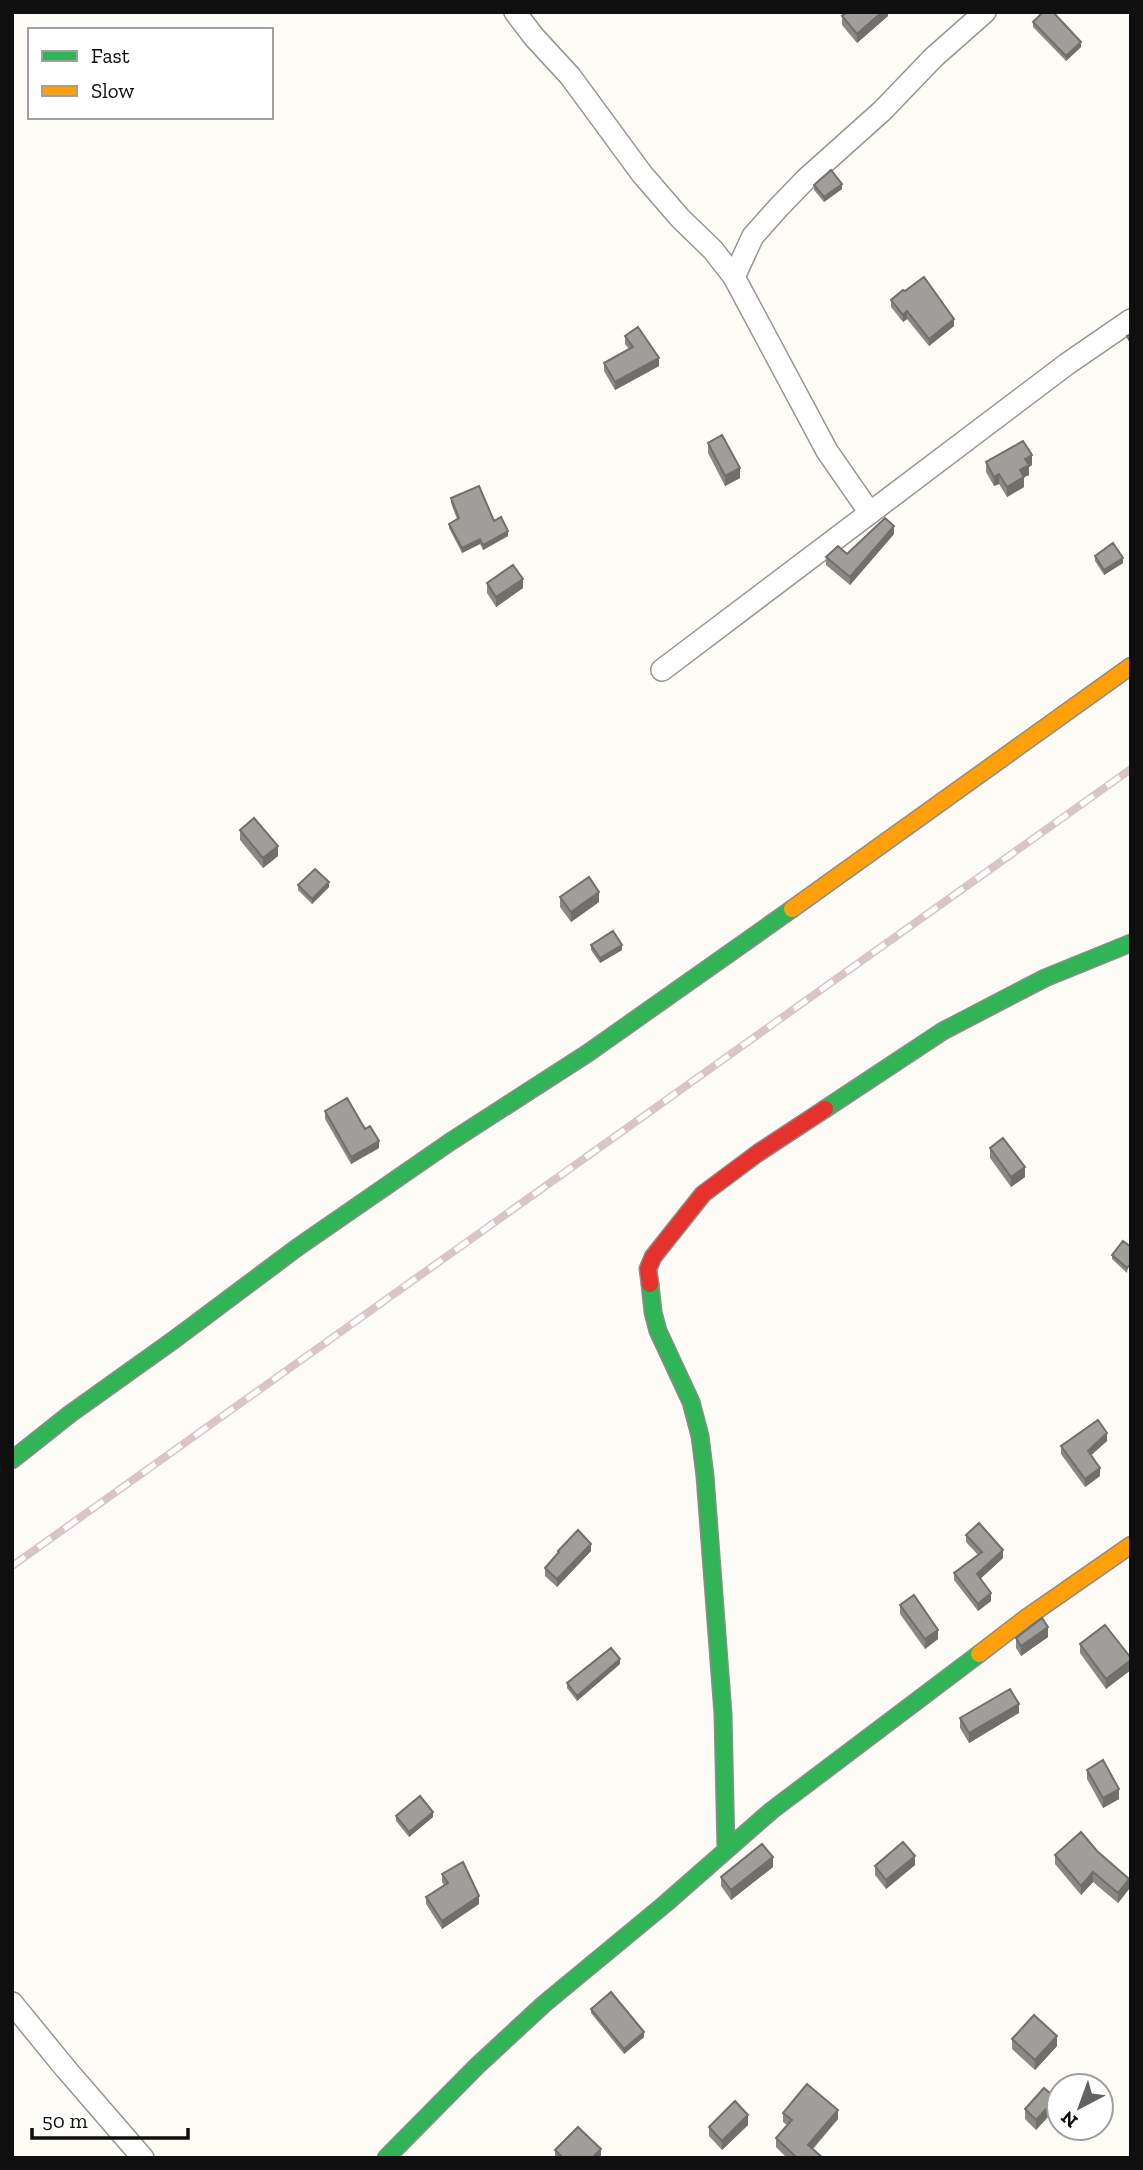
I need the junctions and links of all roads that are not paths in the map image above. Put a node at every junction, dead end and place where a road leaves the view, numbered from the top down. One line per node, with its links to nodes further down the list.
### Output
1 (515, 12): 3 (street)
2 (985, 12): 3 (street)
3 (734, 277): 5 (street)
4 (1131, 320): 5 (street)
5 (870, 513): 7 (street)
6 (1131, 666): 9 (street)
7 (662, 670)
8 (1131, 943): 11 (street)
9 (12, 1460)
10 (1131, 1545): 11 (street)
11 (726, 1849): 14 (street)
12 (12, 2003): 13 (street)
13 (143, 2158)
14 (386, 2158)

